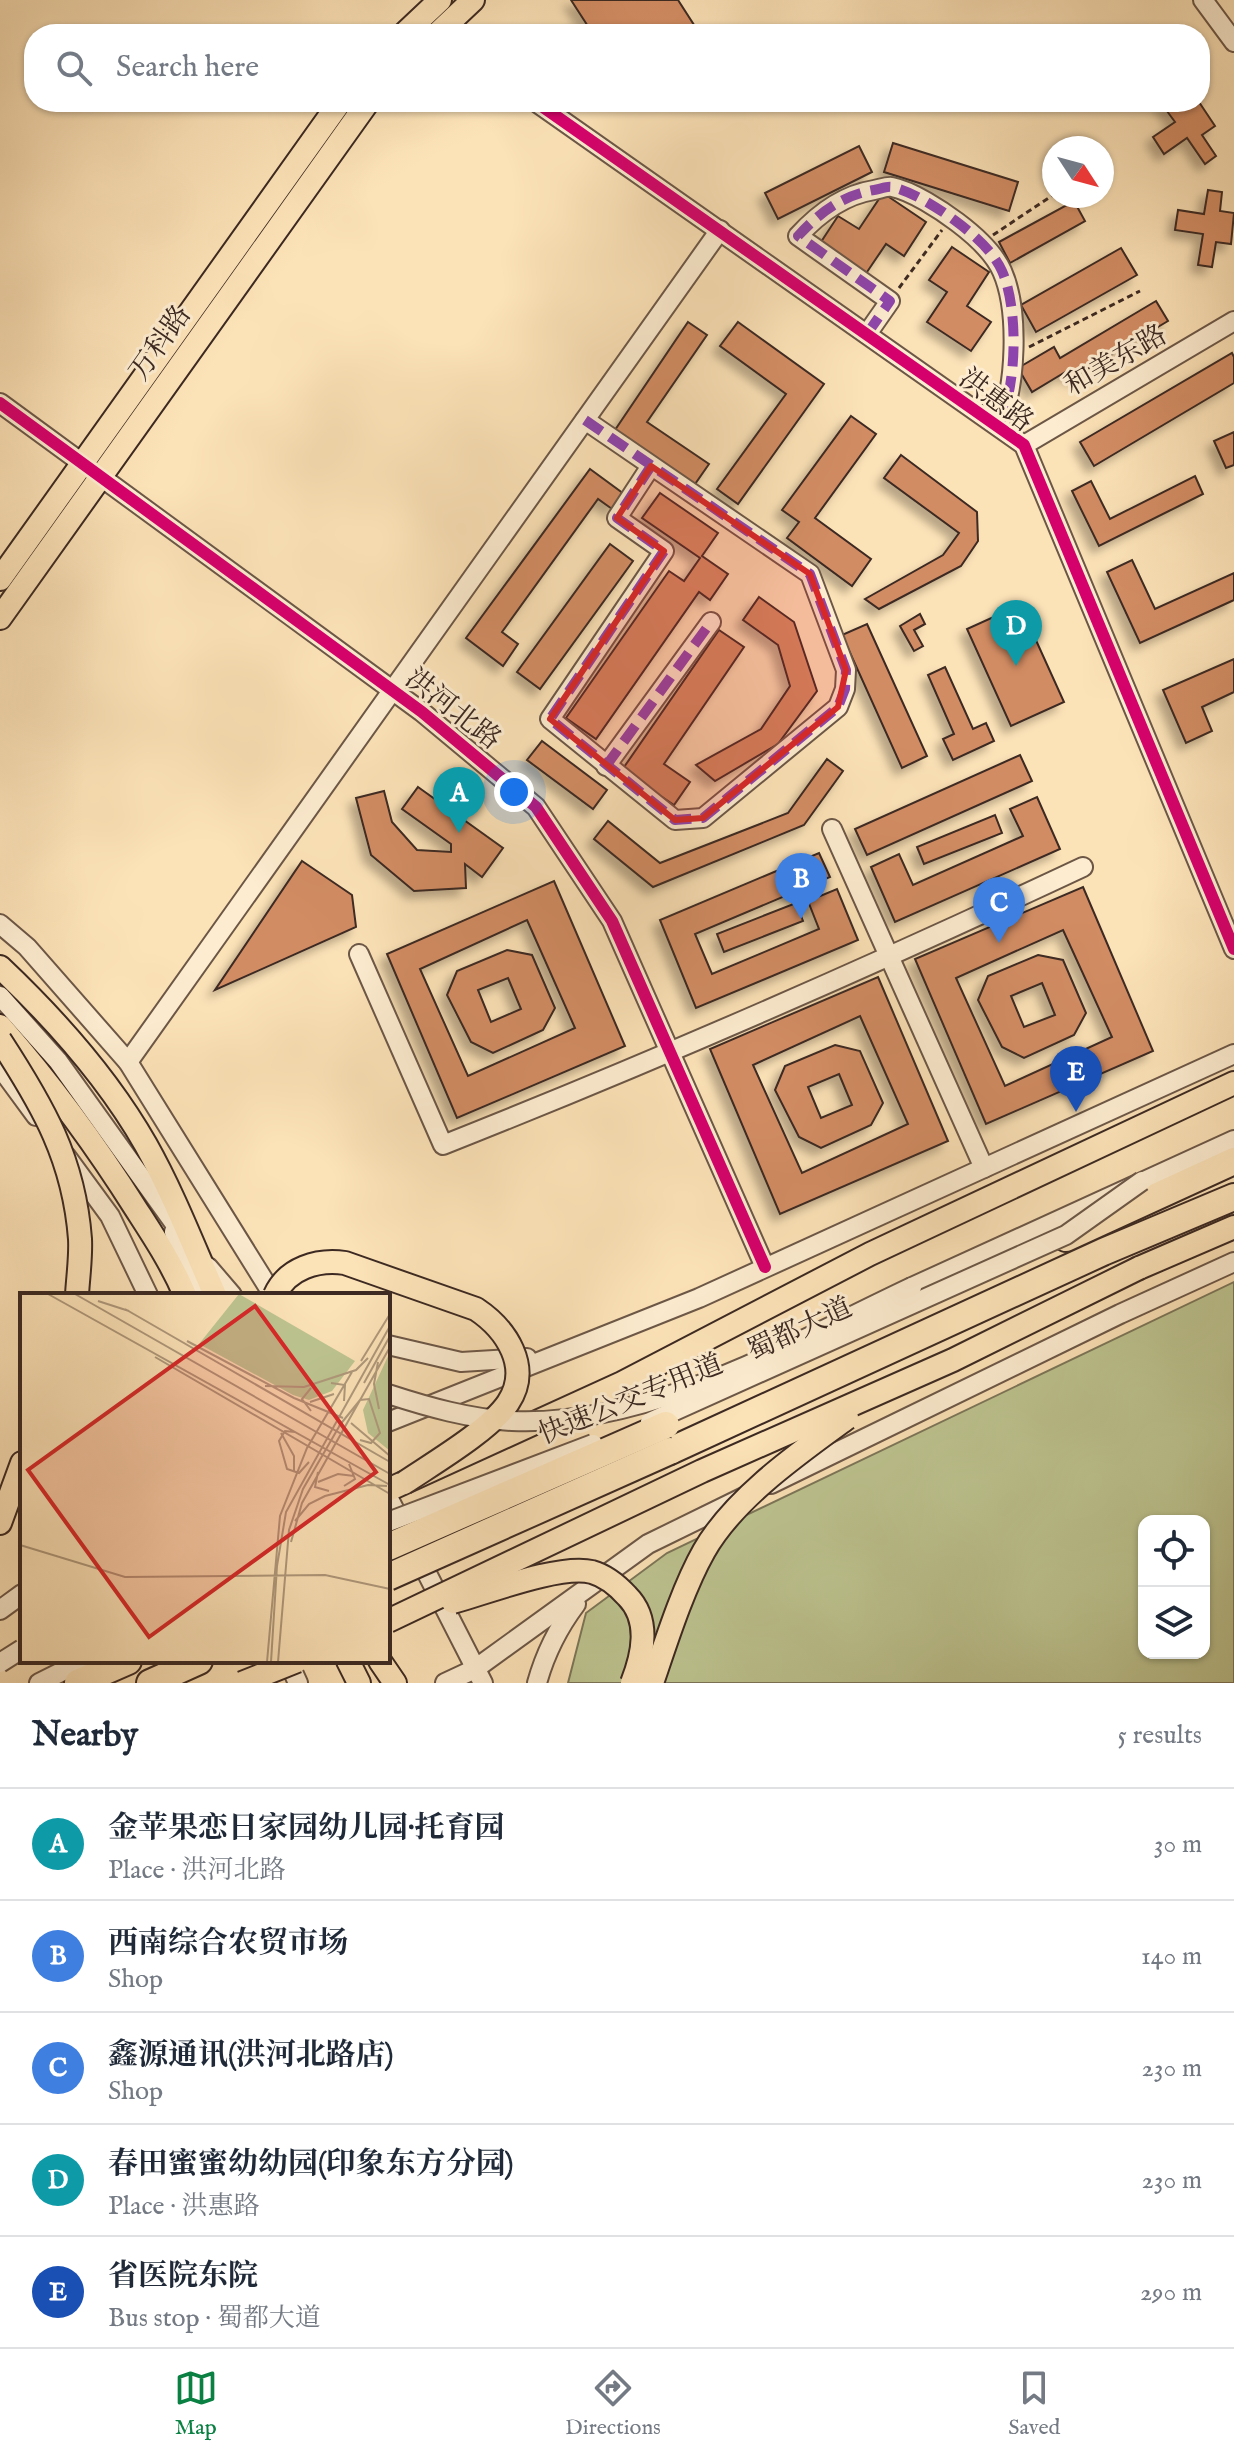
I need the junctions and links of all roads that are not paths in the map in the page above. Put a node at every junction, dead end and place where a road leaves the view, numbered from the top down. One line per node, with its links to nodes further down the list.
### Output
1 (440, 0): 4 (main road)
2 (473, 0): 5 (main road)
3 (1203, 0): 6 (street)
4 (415, 24)
5 (448, 24)
6 (1234, 42)
7 (333, 112): 18 (main road, 万科路)
8 (360, 112): 18 (main road, 万科路)
9 (550, 112): 10 (street, 洪惠路)
10 (720, 230): 12 (street, 洪惠路); 14 (street)
11 (1234, 321): 16 (street, 和美东路)
12 (867, 334): 15 (street, 洪惠路); 15 (street)
13 (0, 403): 18 (street, 洪河北路)
14 (585, 420): 17 (street); 22 (street)
15 (998, 426): 16 (street, 洪惠路)
16 (1024, 445): 27 (street, 洪惠路)
17 (651, 466): 23 (street); 23 (street)
18 (91, 471): 19 (main road, 万科路); 20 (main road, 万科路); 22 (street, 洪河北路)
19 (0, 579)
20 (0, 618)
21 (711, 622): 23 (street)
22 (393, 690): 34 (street, 洪河北路); 36 (street)
23 (606, 766)
24 (832, 829): 29 (street)
25 (1083, 867): 29 (street)
26 (0, 924): 36 (street)
27 (1234, 949)
28 (359, 954): 34 (street)
29 (892, 957): 34 (street); 41 (street)
30 (0, 967): 53 (main road)
31 (0, 996): 44 (street)
32 (0, 1026): 51 (main road)
33 (0, 1040): 49 (main road, bridge)
34 (672, 1052): 48 (street, 洪河北路)
35 (1234, 1054): 41 (street)
36 (128, 1062): 46 (street)
37 (0, 1067): 50 (street)
38 (1234, 1083): 65 (main road, bridge)
39 (1234, 1140): 42 (street, 快速公交专用道)
40 (1234, 1161): 63 (highway, 蜀都大道)
41 (984, 1168): 48 (street)
42 (1142, 1181): 61 (street, 快速公交专用道, bridge); 66 (street, 快速公交专用道, bridge)
43 (1234, 1197): 63 (highway, 蜀都大道)
44 (170, 1222): 52 (street); 54 (street)
45 (1234, 1227): 60 (main road, bridge)
46 (252, 1260): 55 (street); 57 (street)
47 (1234, 1262): 70 (street)
48 (765, 1267): 59 (street)
49 (77, 1293)
50 (147, 1293)
51 (184, 1293)
52 (195, 1293)
53 (214, 1293)
54 (230, 1293)
55 (273, 1293)
56 (275, 1293): 65 (main road, bridge)
57 (294, 1293)
58 (390, 1345): 59 (street)
59 (554, 1356): 62 (street)
60 (883, 1391): 74 (main road, bridge); 95 (main road, bridge)
61 (390, 1395)
62 (390, 1421)
63 (668, 1438): 68 (highway, 蜀都大道, bridge); 69 (highway, 蜀都大道, bridge)
64 (20, 1468): 67 (main road)
65 (393, 1490): 84 (street)
66 (390, 1521)
67 (0, 1523)
68 (390, 1546)
69 (390, 1576)
70 (588, 1587): 84 (street); 93 (street)
71 (20, 1596): 73 (street)
72 (20, 1604): 73 (street)
73 (0, 1612)
74 (391, 1620): 94 (main road, bridge)
75 (20, 1650): 76 (main road, bridge)
76 (0, 1661)
77 (79, 1663): 85 (street)
78 (123, 1663): 86 (highway)
79 (195, 1663): 87 (highway)
80 (289, 1663): 90 (street)
81 (294, 1663): 88 (main road, bridge)
82 (296, 1663): 89 (main road, bridge)
83 (381, 1663): 91 (main road)
84 (479, 1676): 92 (street)
85 (39, 1683)
86 (78, 1683)
87 (150, 1683)
88 (242, 1683)
89 (268, 1683)
90 (298, 1683)
91 (392, 1683)
92 (445, 1683)
93 (537, 1683)
94 (632, 1683)
95 (652, 1683)

